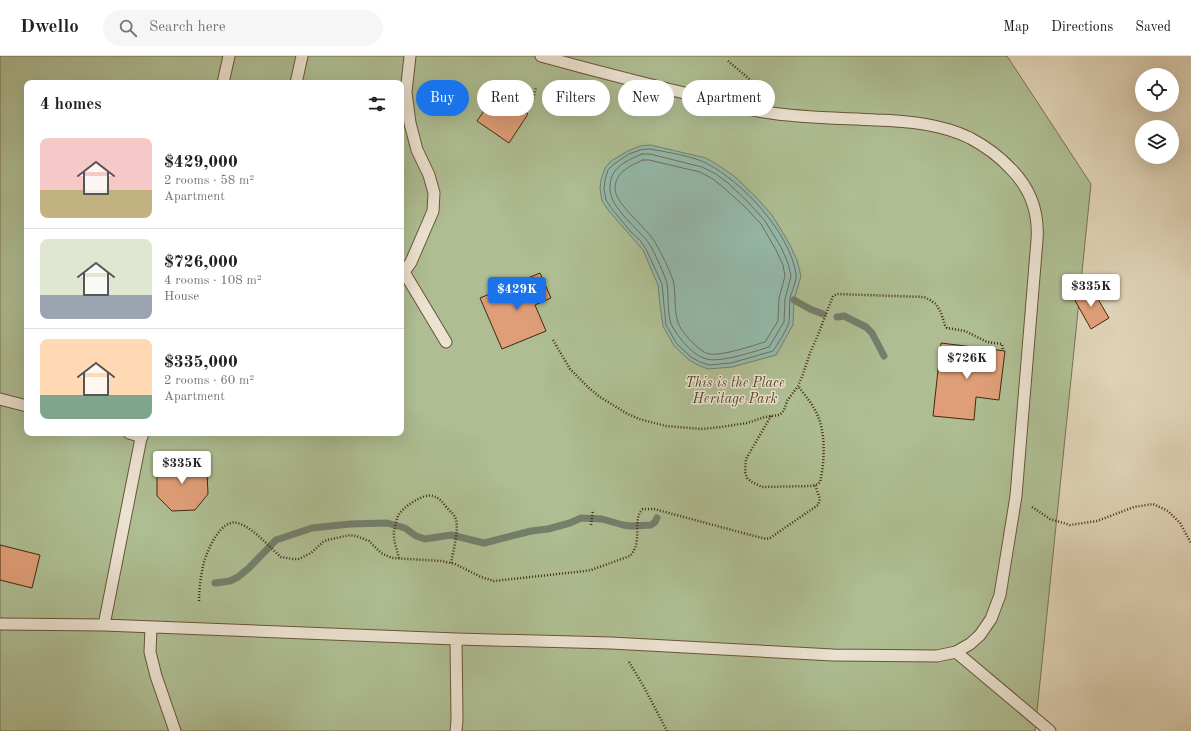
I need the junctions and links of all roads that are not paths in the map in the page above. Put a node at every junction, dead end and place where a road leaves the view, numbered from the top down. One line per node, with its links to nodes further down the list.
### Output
1 (229, 56): 5 (lane)
2 (302, 56): 6 (lane)
3 (410, 56): 7 (lane)
4 (541, 56): 17 (lane)
5 (224, 80)
6 (297, 80)
7 (404, 271)
8 (404, 274): 9 (lane)
9 (446, 342)
10 (0, 399): 11 (lane)
11 (24, 405)
12 (142, 436): 14 (lane)
13 (0, 624): 14 (lane)
14 (104, 625): 15 (lane)
15 (151, 627): 16 (lane); 18 (lane)
16 (456, 639): 17 (lane); 19 (lane)
17 (956, 652): 20 (lane)
18 (175, 731)
19 (456, 731)
20 (1050, 731)

